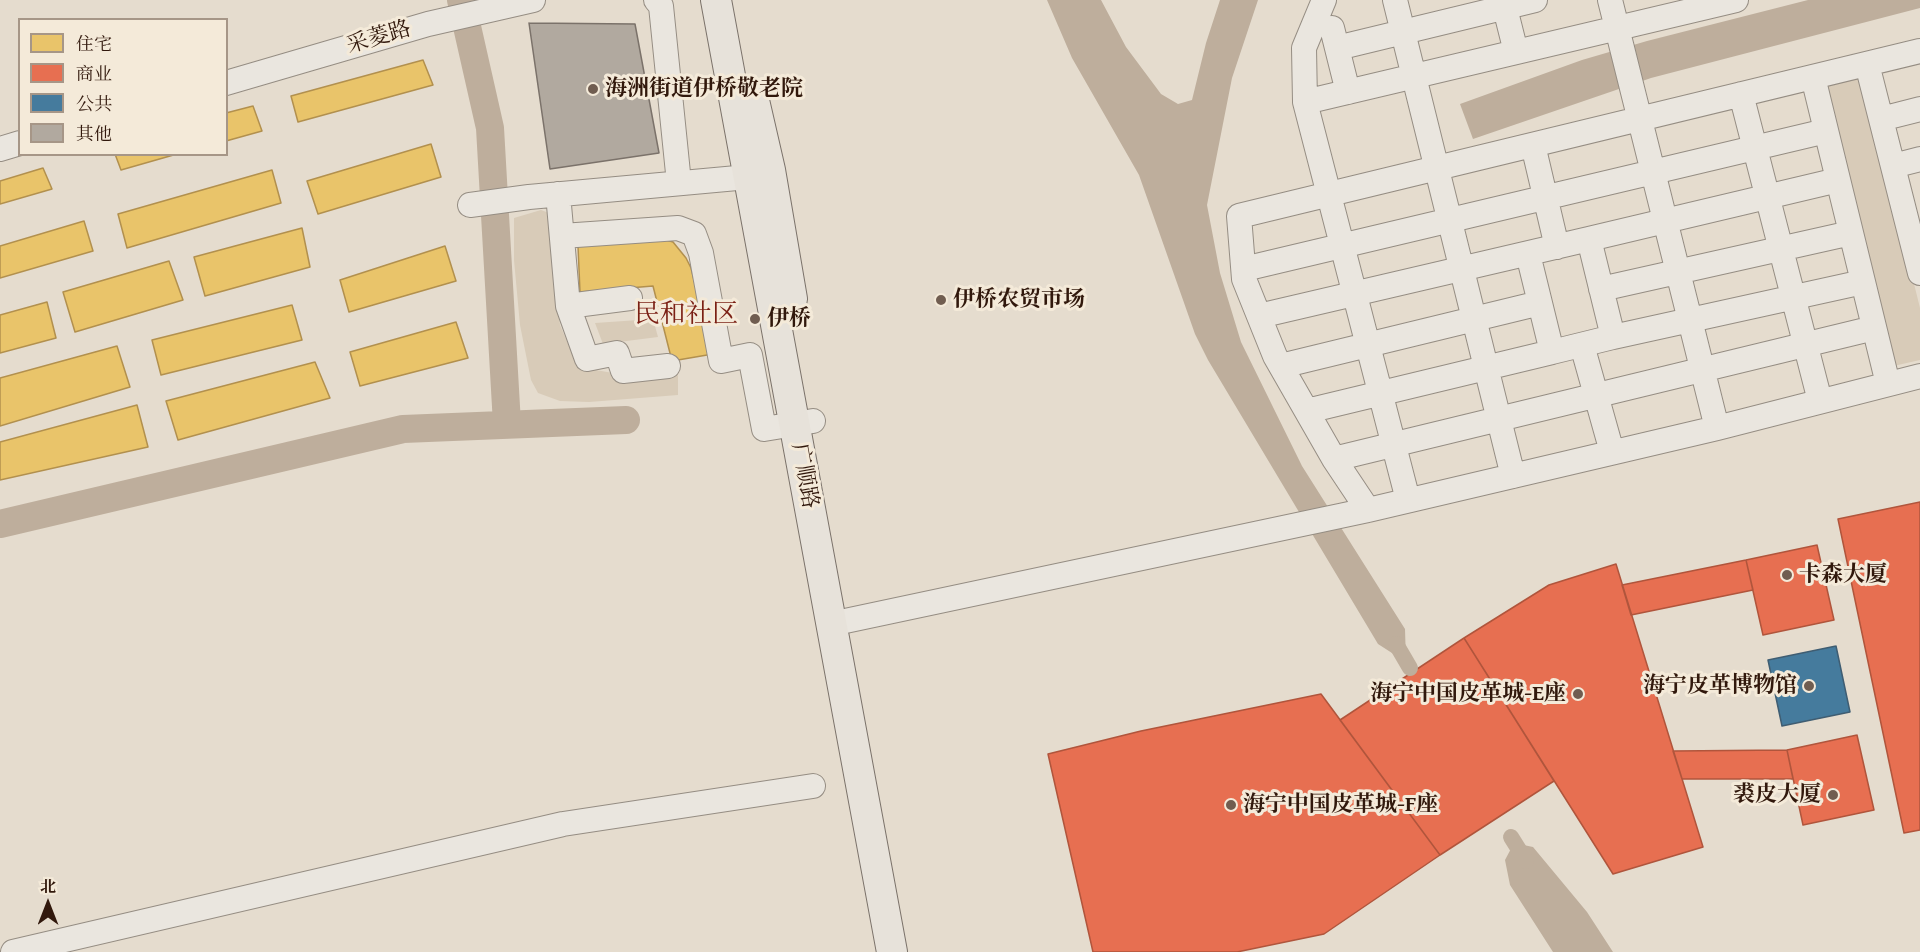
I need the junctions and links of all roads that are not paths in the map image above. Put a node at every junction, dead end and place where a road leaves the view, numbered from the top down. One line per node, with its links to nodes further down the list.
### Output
1 (533, 0): 18 (street, 采菱路)
2 (656, 0): 36 (street)
3 (716, 0): 34 (main road, 广顺路)
4 (732, 0): 83 (main road, 广顺路)
5 (1323, 0): 21 (street)
6 (1395, 0): 12 (street)
7 (1535, 0): 10 (street)
8 (1610, 0): 11 (street)
9 (1730, 1): 11 (street)
10 (1504, 4): 12 (street); 14 (street)
11 (1617, 28): 14 (street); 23 (street)
12 (1403, 32): 16 (street); 19 (street)
13 (1920, 51): 15 (street)
14 (1516, 52): 16 (street)
15 (1867, 64): 17 (street); 24 (street)
16 (1414, 76): 19 (street); 32 (street)
17 (1813, 77): 20 (street); 25 (street)
18 (228, 82)
19 (1348, 92): 21 (street)
20 (1741, 94): 23 (street); 28 (street)
21 (1305, 102): 38 (street)
22 (1920, 109): 24 (street)
23 (1638, 111): 27 (street); 33 (street)
24 (1881, 118): 31 (street)
25 (1826, 131): 28 (street); 35 (street)
26 (18, 144): 29 (street)
27 (1533, 145): 32 (street); 40 (street)
28 (1755, 148): 33 (street); 39 (street)
29 (0, 149)
30 (1920, 159): 31 (street)
31 (1893, 165): 42 (street)
32 (1437, 168): 38 (street); 43 (street)
33 (1653, 172): 40 (street); 44 (street)
34 (748, 177): 36 (street); 83 (main road, 广顺路)
35 (1838, 180): 39 (street); 45 (street)
36 (679, 183): 37 (street)
37 (558, 194): 41 (street); 46 (street)
38 (1329, 194): 48 (street); 52 (street)
39 (1768, 197): 44 (street); 50 (street)
40 (1545, 198): 43 (street); 49 (street)
41 (470, 205)
42 (1913, 218): 54 (street)
43 (1450, 220): 48 (street); 53 (street)
44 (1665, 221): 47 (street); 55 (street)
45 (1851, 233): 50 (street); 56 (street)
46 (562, 236): 62 (street); 83 (street)
47 (1589, 239): 49 (street); 57 (street)
48 (1342, 246): 52 (street); 58 (street)
49 (1557, 247): 51 (street)
50 (1781, 249): 55 (street); 59 (street)
51 (1528, 254): 53 (street); 61 (street)
52 (1244, 269): 63 (street)
53 (1462, 269): 58 (street); 64 (street)
54 (1920, 271)
55 (1678, 272): 57 (street); 65 (street)
56 (1863, 282): 59 (street); 66 (street)
57 (1601, 289): 67 (street)
58 (1355, 294): 63 (street); 69 (street)
59 (1793, 297): 65 (street); 68 (street)
60 (630, 298): 62 (street)
61 (1540, 303): 64 (street); 71 (street)
62 (568, 306): 72 (street)
63 (1259, 316): 73 (street)
64 (1474, 319): 69 (street); 74 (street)
65 (1690, 320): 67 (street); 75 (street)
66 (1874, 328): 68 (street); 77 (street)
67 (1613, 337): 70 (street)
68 (1805, 344): 75 (street); 80 (street)
69 (1368, 345): 73 (street); 78 (street)
70 (1582, 345): 71 (street); 79 (street)
71 (1552, 352): 74 (street)
72 (668, 366)
73 (1281, 366): 81 (street)
74 (1486, 368): 78 (street); 82 (street)
75 (1702, 369): 79 (street); 84 (street)
76 (1920, 376): 77 (street)
77 (1888, 384): 80 (street)
78 (1380, 394): 81 (street); 85 (street)
79 (1596, 395): 82 (street); 86 (street)
80 (1820, 402): 84 (street)
81 (1307, 411): 87 (street)
82 (1499, 418): 85 (street); 88 (street)
83 (804, 423): 91 (main road, 广顺路)
84 (1717, 428): 86 (street)
85 (1394, 444): 87 (street); 89 (street)
86 (1612, 452): 88 (street)
87 (1334, 459): 90 (street)
88 (1513, 476): 89 (street)
89 (1408, 500): 90 (street)
90 (1362, 511): 91 (street)
91 (839, 622): 94 (main road, 广顺路); 95 (main road, 广顺路)
92 (813, 786): 93 (street)
93 (13, 952)
94 (892, 952)
95 (907, 952)

